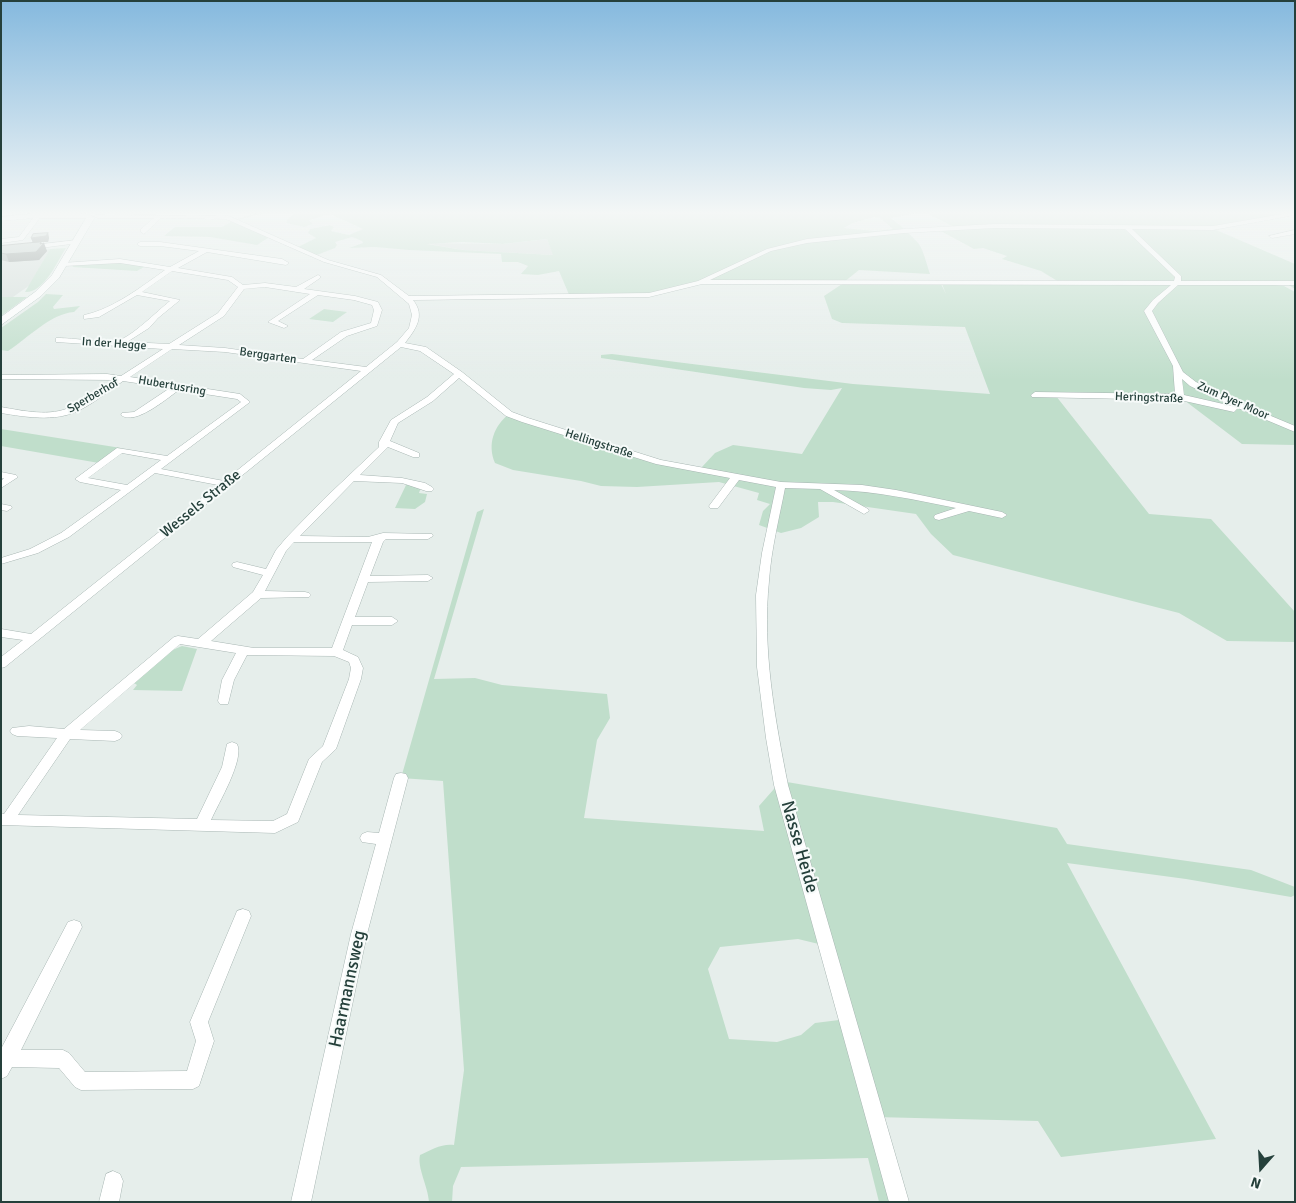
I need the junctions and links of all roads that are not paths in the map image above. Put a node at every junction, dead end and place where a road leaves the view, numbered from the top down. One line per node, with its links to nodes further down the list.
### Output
1 (61, 268): 17 (street)
2 (165, 268): 6 (street)
3 (352, 268): 15 (street)
4 (730, 268): 8 (street)
5 (1171, 268): 9 (street)
6 (170, 269): 11 (street); 13 (street)
7 (318, 277): 12 (street)
8 (700, 282): 9 (street); 15 (street)
9 (1177, 283): 10 (street); 24 (street, Zum Pyer Moor)
10 (1295, 283)
11 (242, 287): 12 (street); 22 (street, Sperberhof)
12 (297, 290): 14 (street)
13 (136, 293): 16 (street); 20 (street)
14 (316, 293): 18 (street); 23 (street)
15 (407, 298): 21 (street, Wessels Straße)
16 (87, 317)
17 (1, 322)
18 (284, 326)
19 (59, 340): 20 (street, In der Hegge)
20 (118, 344): 22 (street, In der Hegge)
21 (400, 344): 25 (street, Wessels Straße); 26 (street, Hellingstraße)
22 (168, 348): 23 (street, Berggarten); 28 (street, Sperberhof)
23 (305, 361): 25 (street, Berggarten)
24 (1176, 366): 31 (street, Zum Pyer Moor); 34 (street, Zum Pyer Moor)
25 (368, 370): 43 (street, Wessels Straße)
26 (460, 374): 36 (street); 41 (street, Hellingstraße)
27 (1, 377): 28 (street, Hubertusring)
28 (124, 378): 29 (street, Hubertusring); 32 (street, Sperberhof)
29 (178, 387): 33 (street); 38 (street, Hubertusring)
30 (1035, 395): 31 (street, Heringstraße)
31 (1180, 397): 34 (street, Heringstraße)
32 (3, 408)
33 (125, 414)
34 (1262, 415): 35 (street, Zum Pyer Moor)
35 (1295, 429)
36 (384, 442): 37 (street); 42 (street)
37 (416, 455)
38 (168, 459): 39 (street, Hubertusring); 47 (street)
39 (152, 470): 43 (street); 47 (street, Hubertusring)
40 (1, 475): 44 (street)
41 (737, 476): 45 (street, Hellingstraße); 49 (street)
42 (351, 478): 48 (street); 56 (street)
43 (226, 484): 67 (street, Wessels Straße)
44 (1, 485)
45 (781, 485): 46 (street, Hellingstraße); 86 (street, Nasse Heide)
46 (820, 486): 50 (street, Hellingstraße); 51 (street, Hellingstraße)
47 (128, 488): 57 (street, Hubertusring)
48 (430, 489)
49 (714, 506)
50 (970, 507): 52 (street, Hellingstraße); 53 (street)
51 (864, 511)
52 (1002, 515)
53 (939, 517)
54 (383, 536): 55 (street); 56 (street); 61 (street)
55 (428, 536)
56 (291, 539): 59 (street)
57 (1, 561)
58 (237, 565): 59 (street)
59 (268, 573): 62 (street)
60 (428, 578): 61 (street)
61 (364, 579): 64 (street)
62 (258, 594): 63 (street); 68 (street)
63 (305, 596)
64 (349, 621): 65 (street); 70 (street)
65 (392, 621)
66 (1, 633): 67 (street)
67 (33, 638): 71 (street, Wessels Straße)
68 (197, 643): 69 (street); 74 (street)
69 (243, 651): 70 (street); 72 (street)
70 (336, 652): 79 (street)
71 (1, 664)
72 (224, 701)
73 (17, 731): 74 (street)
74 (66, 734): 75 (street); 78 (street)
75 (115, 736)
76 (232, 747): 79 (street)
77 (401, 778): 85 (street, Haarmannsweg)
78 (3, 820): 79 (street)
79 (201, 825)
80 (243, 916): 82 (street)
81 (74, 927): 82 (street)
82 (3, 1062)
83 (113, 1181): 84 (street)
84 (108, 1202)
85 (301, 1202)
86 (899, 1202)

